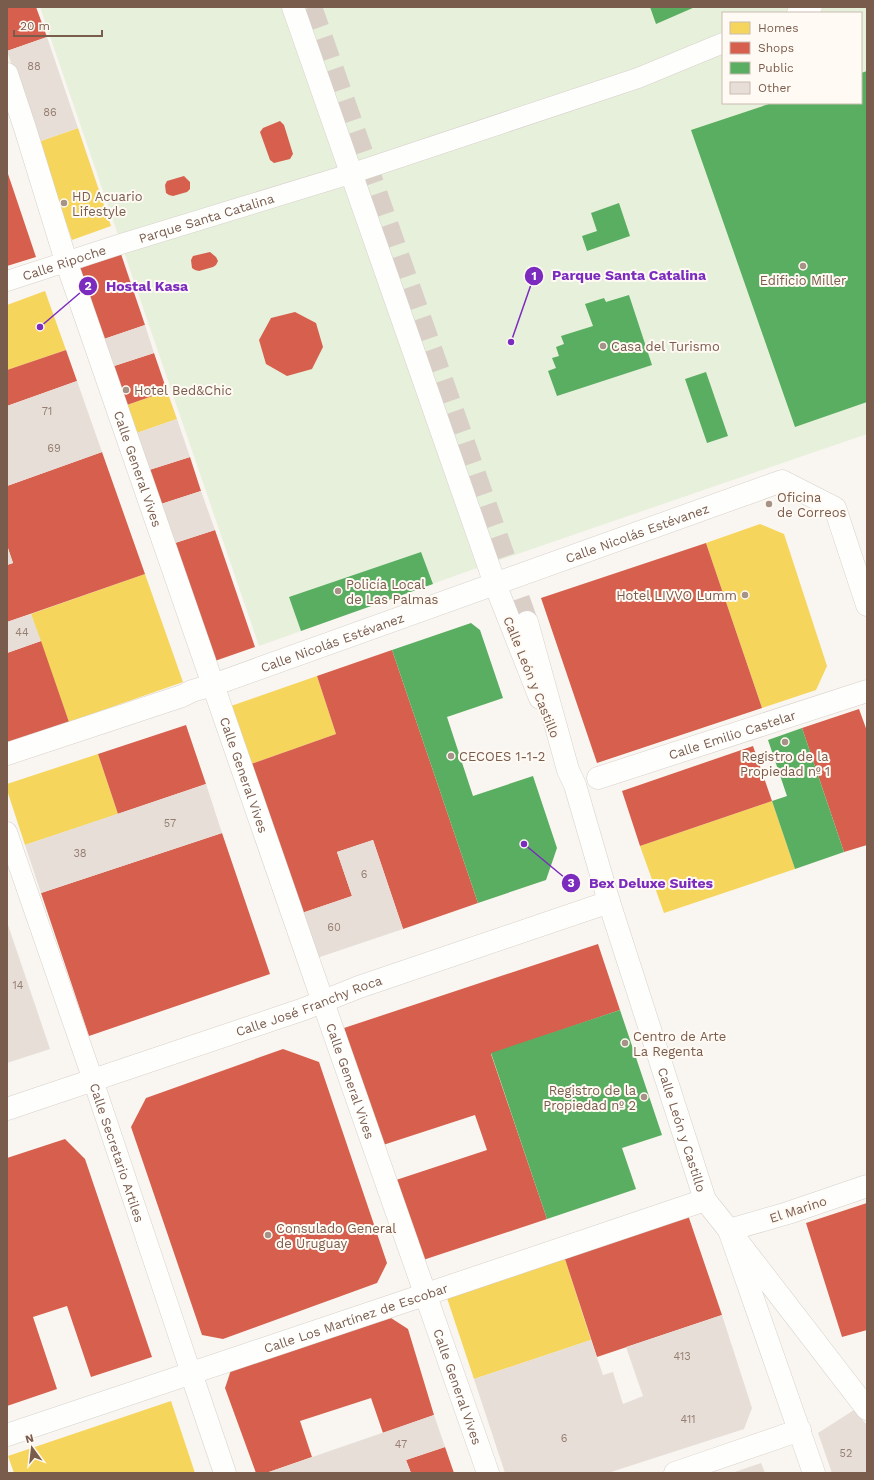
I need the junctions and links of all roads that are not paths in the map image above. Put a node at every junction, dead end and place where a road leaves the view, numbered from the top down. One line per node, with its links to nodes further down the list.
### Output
1 (292, 7): 6 (street, Calle León y Castillo)
2 (812, 7): 3 (street)
3 (800, 12)
4 (722, 43): 6 (street, Parque Santa Catalina)
5 (7, 74): 8 (street, Calle General Vives)
6 (350, 174): 7 (street, Parque Santa Catalina); 10 (street, Calle León y Castillo)
7 (121, 244): 8 (street, Calle Ripoche)
8 (66, 261): 9 (street, Calle Ripoche); 13 (street, Calle General Vives)
9 (7, 282)
10 (495, 584): 11 (street, Calle Nicolás Estévanez); 13 (street, Calle Nicolás Estévanez); 16 (street, Calle León y Castillo)
11 (867, 605)
12 (527, 622): 16 (street, Calle León y Castillo)
13 (213, 685): 15 (street, Calle Nicolás Estévanez); 20 (street, Calle General Vives)
14 (867, 691): 17 (street, Calle Emilio Castelar)
15 (7, 754)
16 (572, 778): 17 (street); 19 (street, Calle León y Castillo)
17 (598, 778)
18 (7, 832): 21 (street, Calle Secretario Artiles)
19 (609, 902): 20 (street, Calle José Franchy Roca); 24 (street, Calle León y Castillo)
20 (323, 1002): 21 (street, Calle José Franchy Roca); 26 (street, Calle General Vives)
21 (93, 1080): 22 (street, Calle José Franchy Roca); 27 (street, Calle Secretario Artiles)
22 (7, 1109)
23 (867, 1186): 25 (street, El Marino)
24 (704, 1200): 25 (street, Calle León y Castillo); 26 (street, Calle Los Martínez de Escobar)
25 (729, 1230): 28 (street, Calle León y Castillo); 29 (street, Calle León y Castillo)
26 (426, 1294): 27 (street, Calle Los Martínez de Escobar); 32 (street, Calle General Vives)
27 (191, 1373): 30 (street, Calle Los Martínez de Escobar); 31 (street, Calle Secretario Artiles)
28 (867, 1409)
29 (800, 1430): 33 (street); 34 (street, Calle León y Castillo)
30 (7, 1434)
31 (225, 1473)
32 (488, 1473)
33 (675, 1473)
34 (814, 1473)

